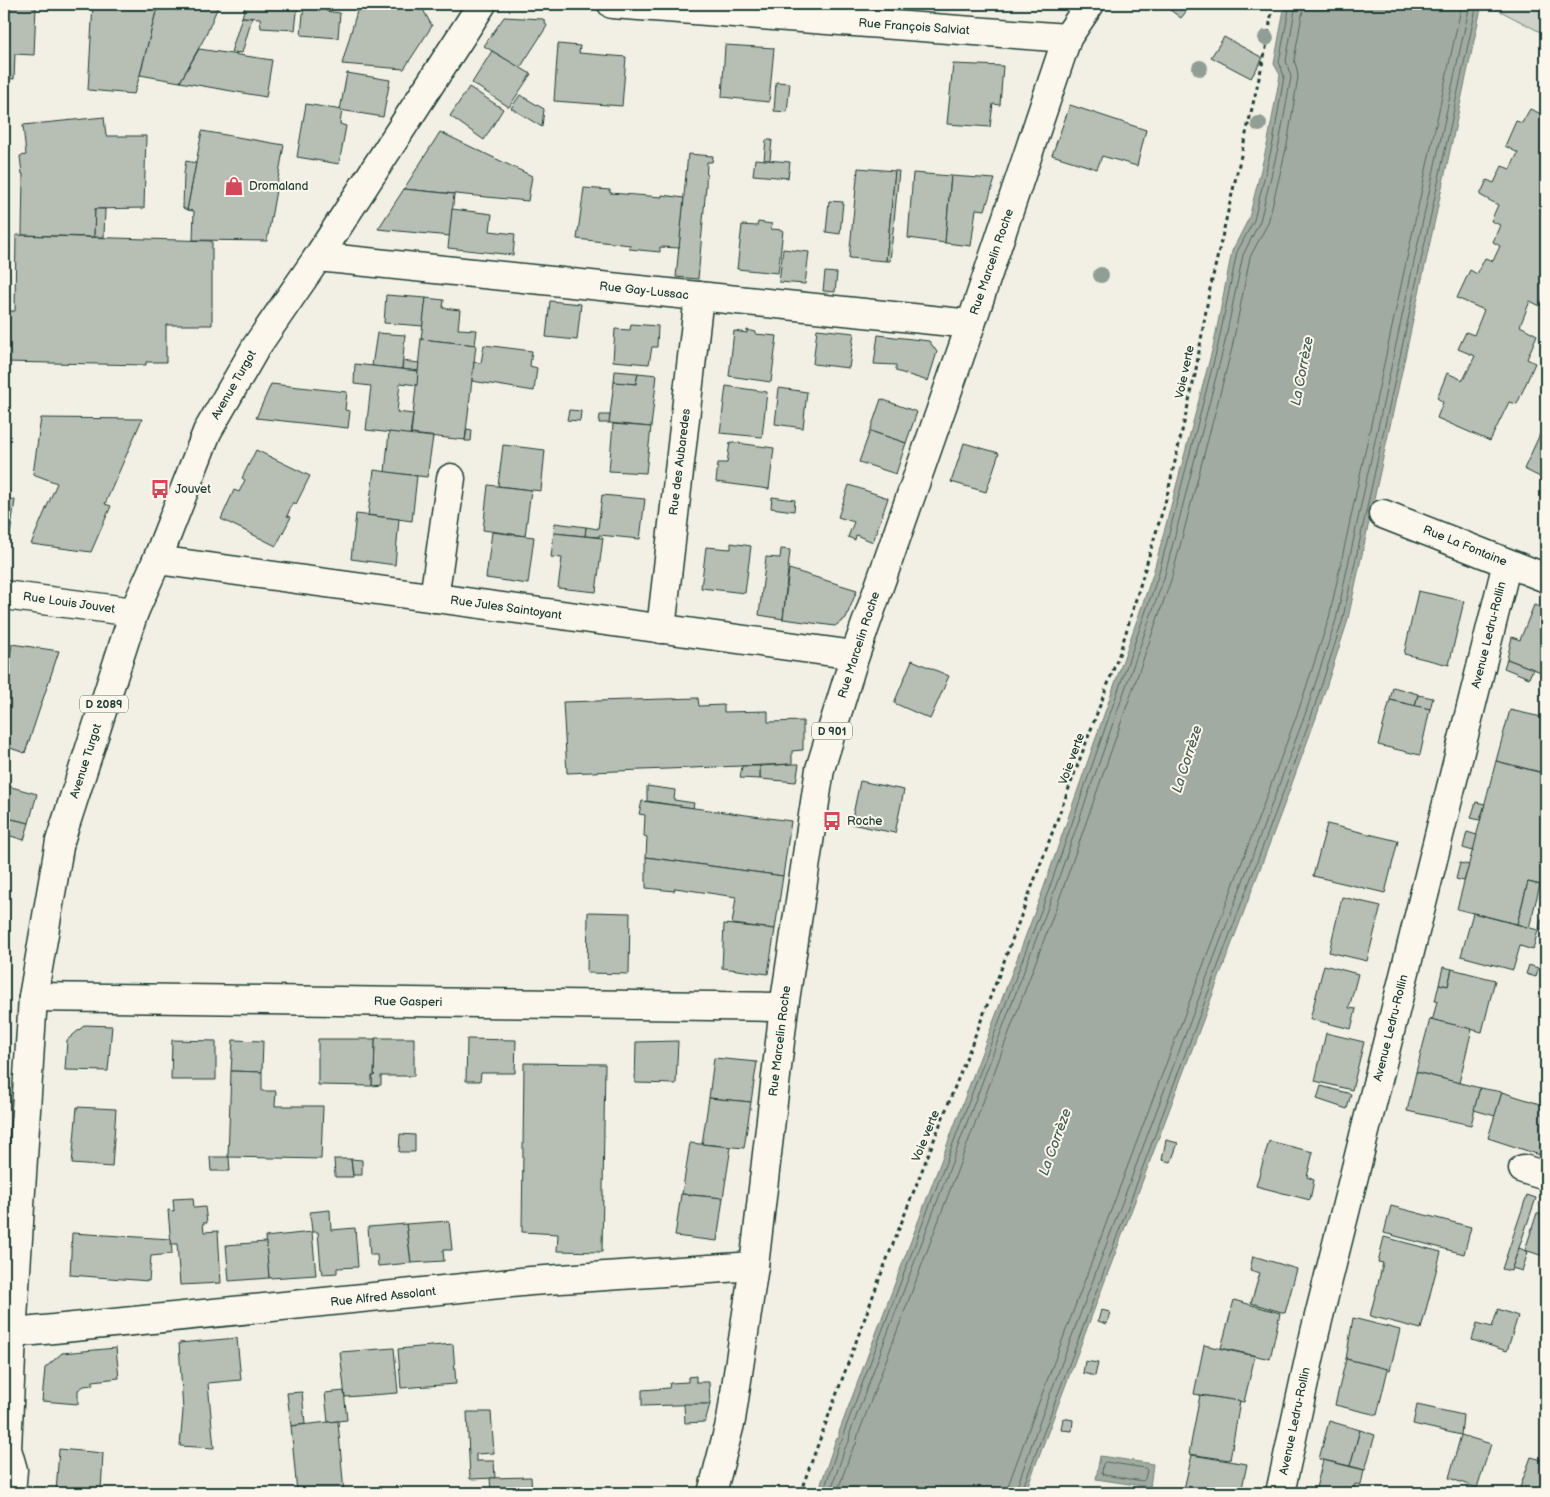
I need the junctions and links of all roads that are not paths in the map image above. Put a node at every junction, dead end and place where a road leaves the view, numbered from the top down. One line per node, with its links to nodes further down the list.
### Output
1 (482, 4): 5 (street, Avenue Turgot / D 2089)
2 (612, 4): 4 (street, Rue François Salviat)
3 (1090, 4): 4 (street, Rue Marcelin Roche / D 901)
4 (1067, 38): 7 (street, Rue Marcelin Roche / D 901)
5 (318, 257): 6 (street, Rue Gay-Lussac); 10 (street, Avenue Turgot / D 2089)
6 (699, 296): 7 (street, Rue Gay-Lussac); 16 (street, Rue des Aubaredes)
7 (971, 324): 17 (street, Rue Marcelin Roche / D 901)
8 (451, 478): 14 (street)
9 (1383, 514): 11 (street, Rue La Fontaine)
10 (157, 560): 14 (street, Rue Jules Saintoyant); 15 (street, Avenue Turgot / D 2089)
11 (1507, 563): 12 (street, Rue La Fontaine); 24 (street, Avenue Ledru-Rollin)
12 (1546, 578)
13 (4, 595): 15 (street, Rue Louis Jouvet)
14 (434, 598): 16 (street, Rue Jules Saintoyant)
15 (134, 612): 18 (street, Avenue Turgot / D 2089)
16 (661, 628): 17 (street, Rue Jules Saintoyant)
17 (855, 655): 19 (street, Rue Marcelin Roche / D 901)
18 (33, 997): 19 (street, Rue Gasperi); 21 (street, Avenue Turgot / D 2089)
19 (784, 1007): 20 (street, Rue Marcelin Roche / D 901)
20 (754, 1266): 21 (street, Rue Alfred Assolant); 23 (street, Rue Marcelin Roche / D 901)
21 (8, 1334): 22 (street, Avenue Turgot / D 2089)
22 (11, 1493)
23 (712, 1493)
24 (1280, 1493)

